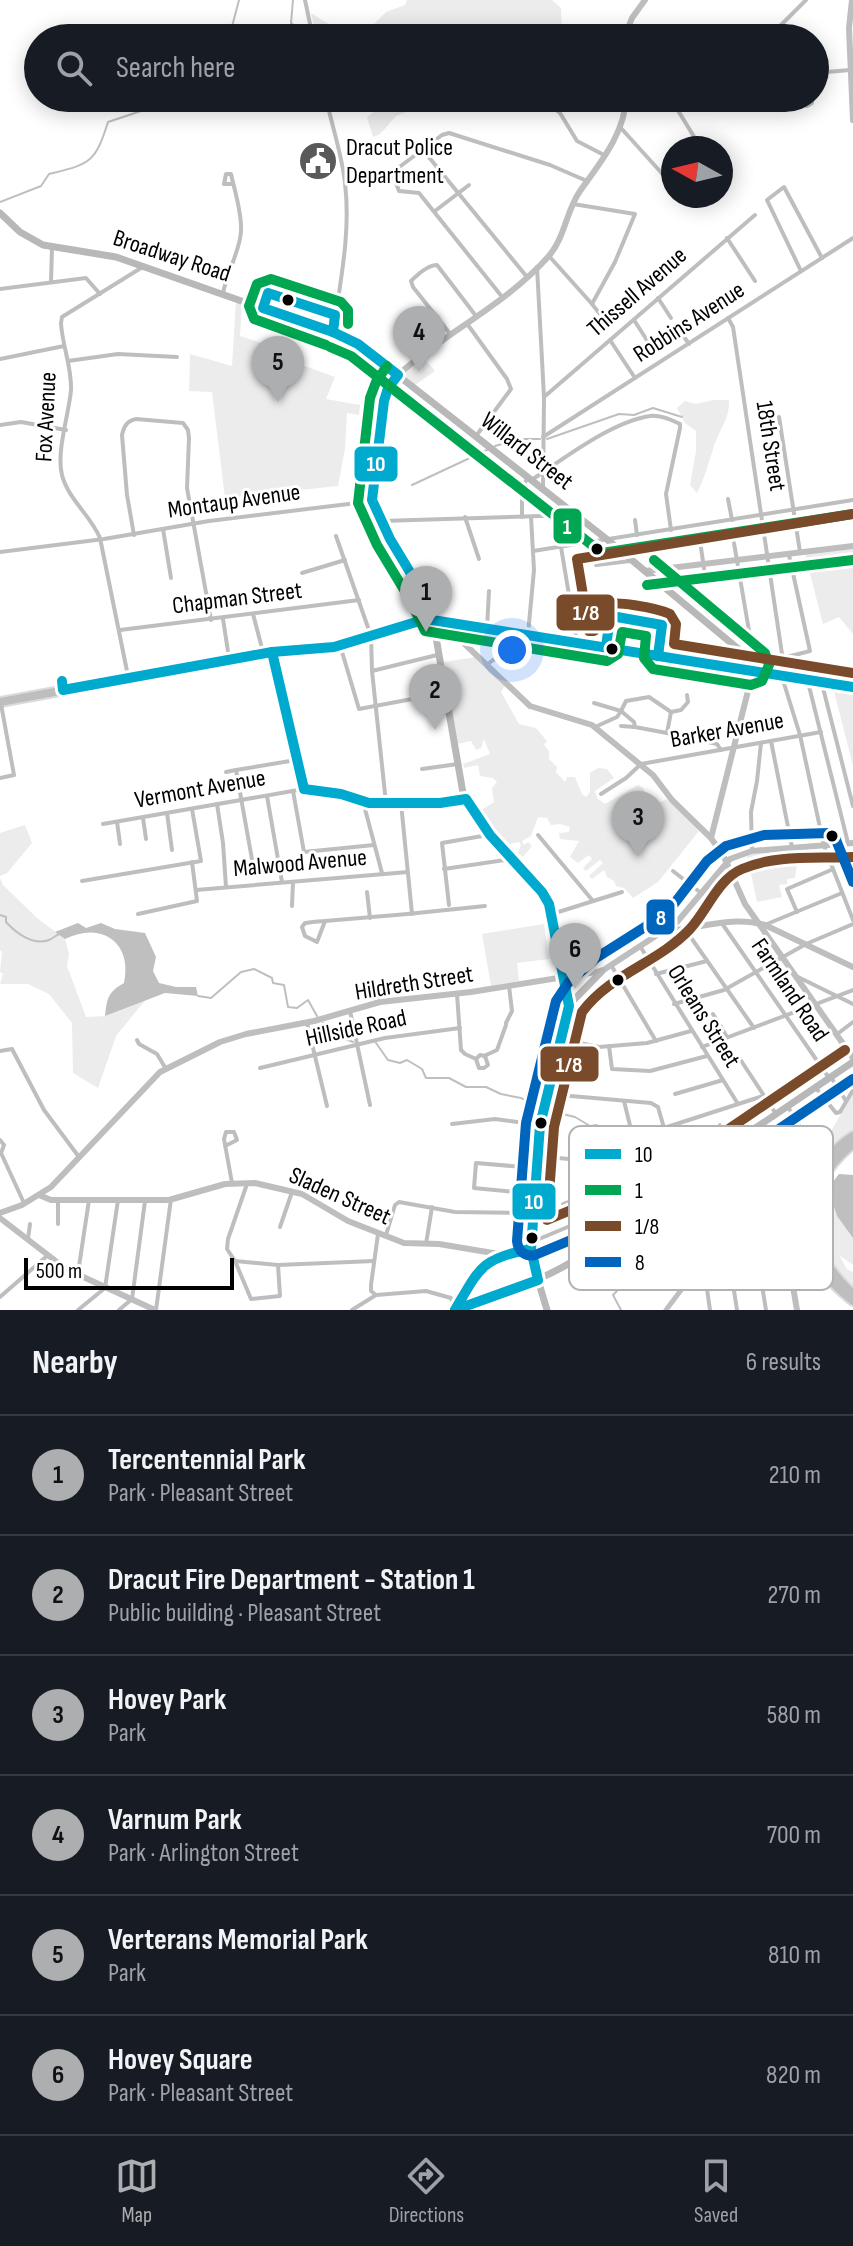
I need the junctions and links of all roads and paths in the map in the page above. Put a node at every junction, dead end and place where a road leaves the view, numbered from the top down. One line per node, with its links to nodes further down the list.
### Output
1 (305, 0): 5 (street)
2 (645, 0): 6 (street)
3 (806, 0): 7 (street)
4 (852, 0): 8 (street)
5 (310, 24)
6 (630, 24)
7 (782, 24)
8 (850, 70): 9 (street); 14 (street)
9 (829, 72)
10 (329, 112): 55 (street)
11 (559, 112): 19 (street)
12 (623, 112): 16 (street)
13 (679, 112): 17 (street)
14 (853, 112): 15 (street)
15 (853, 120)
16 (620, 127): 19 (street); 20 (street)
17 (694, 136)
18 (423, 150): 21 (street); 24 (street); 26 (street)
19 (604, 155): 21 (street)
20 (661, 172)
21 (587, 181): 25 (street)
22 (233, 184): 44 (street)
23 (469, 185): 24 (street)
24 (458, 193): 26 (street); 38 (street)
25 (573, 204): 32 (street); 47 (street)
26 (435, 211): 45 (street)
27 (0, 213): 31 (main road, Broadway Road)
28 (755, 215): 29 (street, Thissell Avenue)
29 (727, 238): 40 (street); 46 (street, Thissell Avenue)
30 (853, 238): 33 (street, Robbins Avenue)
31 (52, 248): 34 (main road, Broadway Road); 41 (street)
32 (549, 256): 35 (street); 47 (street)
33 (822, 258): 37 (street, Robbins Avenue); 37 (street)
34 (133, 264): 36 (main road, Broadway Road); 39 (street)
35 (537, 267): 38 (street); 68 (street)
36 (141, 268): 39 (street, Fox Avenue); 44 (main road, Broadway Road)
37 (801, 271): 51 (street, Robbins Avenue)
38 (527, 277): 45 (street)
39 (129, 278): 43 (street, Fox Avenue)
40 (755, 281)
41 (51, 282): 42 (street); 43 (street)
42 (0, 289)
43 (100, 294): 60 (street, Fox Avenue)
44 (223, 294): 55 (main road, Broadway Road)
45 (503, 298): 48 (street)
46 (658, 298): 50 (street); 52 (street, Thissell Avenue)
47 (592, 304): 49 (street)
48 (478, 317): 53 (street); 56 (street)
49 (603, 318)
50 (671, 318)
51 (728, 318): 58 (street, Robbins Avenue); 82 (street, 18th Street)
52 (634, 319): 57 (street, Thissell Avenue); 59 (street)
53 (468, 325): 56 (street); 72 (street)
54 (680, 331): 58 (street)
55 (333, 333): 63 (main road, Broadway Road)
56 (452, 336): 65 (street)
57 (610, 339): 66 (street); 68 (street, Thissell Avenue)
58 (689, 344): 66 (street, Robbins Avenue)
59 (650, 345)
60 (64, 346): 62 (street); 64 (street, Fox Avenue)
61 (177, 357): 64 (street)
62 (0, 359)
63 (378, 360): 65 (main road, Willard Street); 67 (main road)
64 (67, 361): 71 (street, Fox Avenue)
65 (398, 375): 67 (main road); 72 (main road, Willard Street)
66 (635, 378): 73 (street, Robbins Avenue)
67 (386, 394): 79 (main road)
68 (544, 397): 73 (street)
69 (779, 417): 80 (street)
70 (0, 425): 71 (street)
71 (66, 430): 95 (street, Fox Avenue)
72 (476, 436): 75 (main road, Willard Street)
73 (543, 437): 74 (street)
74 (543, 472): 75 (street); 76 (street); 91 (street)
75 (530, 478): 76 (main road, Willard Street); 84 (street)
76 (543, 489): 81 (main road, Willard Street)
77 (728, 499): 87 (street)
78 (853, 500): 80 (street)
79 (373, 501): 88 (main road); 89 (street, Montaup Avenue)
80 (793, 510): 82 (street); 103 (street)
81 (576, 515): 85 (street); 96 (main road, Willard Street)
82 (763, 515): 87 (street); 105 (street, 18th Street)
83 (465, 517): 84 (street); 88 (street); 106 (street)
84 (522, 517): 85 (street)
85 (531, 517): 101 (street)
86 (635, 520): 93 (street)
87 (732, 520): 91 (street)
88 (381, 521): 121 (main road)
89 (194, 524): 90 (street, Montaup Avenue); 92 (street); 120 (street)
90 (163, 529): 92 (street, Montaup Avenue); 115 (street)
91 (671, 530): 93 (street)
92 (134, 535): 95 (street, Montaup Avenue)
93 (637, 535): 96 (street)
94 (336, 536): 107 (street)
95 (101, 540): 102 (street, Montaup Avenue); 124 (street, Fox Avenue)
96 (607, 540): 100 (street); 109 (main road, Willard Street)
97 (700, 541): 110 (street)
98 (734, 543): 108 (street)
99 (853, 546): 103 (street)
100 (561, 547): 101 (street); 127 (street)
101 (533, 551): 125 (street)
102 (0, 552)
103 (800, 552): 104 (street)
104 (789, 553): 105 (street); 131 (street)
105 (769, 556): 108 (street); 131 (street, 18th Street)
106 (479, 559)
107 (345, 560): 113 (street); 117 (street)
108 (736, 560): 110 (street); 134 (street)
109 (633, 561): 111 (street); 112 (main road, Willard Street)
110 (704, 564): 112 (street); 114 (street)
111 (596, 565)
112 (645, 571): 134 (main road, Willard Street)
113 (302, 573)
114 (705, 575)
115 (171, 578)
116 (489, 591): 123 (street)
117 (359, 600): 118 (street, Chapman Street); 126 (street)
118 (253, 614): 119 (street, Chapman Street); 129 (street)
119 (223, 618): 120 (street, Chapman Street); 132 (street)
120 (211, 620): 124 (street, Chapman Street)
121 (433, 620): 122 (main road); 126 (main road); 130 (main road)
122 (449, 622): 123 (main road); 133 (street)
123 (487, 628): 125 (main road)
124 (120, 630): 137 (street, Fox Avenue)
125 (526, 634): 127 (main road); 133 (street)
126 (371, 636): 128 (main road); 135 (street)
127 (577, 643): 134 (main road)
128 (340, 645): 129 (main road); 145 (street)
129 (268, 653): 132 (main road); 158 (street)
130 (440, 655): 135 (street); 141 (main road)
131 (783, 658): 136 (street, 18th Street)
132 (229, 660): 137 (main road)
133 (488, 664): 149 (street)
134 (754, 667): 136 (main road); 156 (street)
135 (372, 671): 145 (street)
136 (784, 676): 138 (main road); 153 (street, 18th Street)
137 (128, 679): 143 (main road)
138 (808, 680): 139 (main road); 151 (street)
139 (821, 682): 140 (main road); 175 (street)
140 (853, 687)
141 (446, 693): 145 (street); 159 (main road)
142 (687, 695): 147 (street)
143 (0, 702): 164 (street)
144 (594, 703): 146 (street)
145 (376, 705): 174 (street)
146 (621, 711): 147 (street); 149 (street); 150 (street)
147 (671, 712): 152 (street)
148 (621, 726): 150 (street)
149 (595, 727): 160 (street)
150 (635, 727): 152 (street)
151 (821, 732): 153 (street, Barker Avenue); 185 (street)
152 (667, 733): 157 (street)
153 (800, 735): 154 (street, Barker Avenue); 188 (street, 18th Street)
154 (771, 741): 155 (street, Barker Avenue); 189 (street)
155 (761, 743): 156 (street, Barker Avenue); 191 (street)
156 (733, 747): 157 (street, Barker Avenue); 183 (street)
157 (721, 750): 160 (street, Barker Avenue)
158 (296, 760): 162 (street); 165 (street)
159 (458, 764): 161 (street); 169 (main road)
160 (641, 764): 167 (street); 183 (street)
161 (422, 769)
162 (236, 770): 163 (street); 170 (street)
163 (226, 772)
164 (0, 778)
165 (304, 789): 166 (street, Vermont Avenue); 171 (street, Vermont Avenue)
166 (293, 791): 168 (street, Vermont Avenue); 187 (street)
167 (601, 794)
168 (267, 796): 170 (street, Vermont Avenue); 202 (street)
169 (466, 799): 172 (street, Vermont Avenue); 181 (main road)
170 (242, 800): 173 (street, Vermont Avenue); 195 (street)
171 (366, 803): 174 (street, Vermont Avenue); 187 (street)
172 (401, 803): 174 (street, Vermont Avenue); 199 (street)
173 (217, 804): 176 (street, Vermont Avenue); 204 (street)
174 (386, 804)
175 (853, 806)
176 (192, 809): 177 (street, Vermont Avenue); 194 (street)
177 (167, 813): 178 (street, Vermont Avenue); 190 (street)
178 (143, 817): 179 (street, Vermont Avenue); 184 (street)
179 (117, 822): 180 (street, Vermont Avenue); 186 (street)
180 (103, 824)
181 (490, 835): 192 (main road); 196 (street)
182 (538, 835): 210 (street)
183 (711, 838): 193 (street)
184 (146, 839)
185 (850, 843): 188 (street, Hildreth Street)
186 (120, 844)
187 (374, 845): 200 (street)
188 (824, 846): 189 (street, Hildreth Street); 197 (street, 18th Street)
189 (792, 847): 191 (street, Hildreth Street)
190 (172, 850)
191 (752, 851): 193 (street, Hildreth Street)
192 (511, 859): 196 (street); 217 (main road)
193 (727, 861): 208 (street, Hildreth Street); 222 (street)
194 (192, 862): 201 (street); 205 (street)
195 (253, 865)
196 (444, 869): 211 (street)
197 (832, 870): 209 (street, 18th Street); 214 (street)
198 (673, 871): 208 (street)
199 (408, 872): 200 (street, Malwood Avenue); 216 (street)
200 (382, 873): 203 (street, Malwood Avenue)
201 (82, 881)
202 (282, 882): 203 (street, Malwood Avenue); 204 (street, Malwood Avenue)
203 (293, 882): 212 (street)
204 (226, 887): 205 (street, Malwood Avenue)
205 (196, 890): 215 (street)
206 (367, 892): 218 (street)
207 (622, 892): 210 (street)
208 (701, 893): 224 (street, Hildreth Street)
209 (842, 893): 214 (street); 221 (street, 18th Street)
210 (593, 901): 217 (street)
211 (449, 905)
212 (292, 906)
213 (485, 906): 216 (street)
214 (797, 912): 222 (street)
215 (138, 914)
216 (412, 914): 218 (street)
217 (552, 914): 235 (main road)
218 (370, 918): 219 (street)
219 (325, 921): 219 (street)
220 (721, 921): 222 (street); 223 (street); 232 (street, Farmland Road)
221 (853, 922): 225 (street)
222 (762, 924): 225 (street); 227 (street)
223 (685, 929): 224 (street); 228 (street)
224 (665, 931): 226 (street, Hildreth Street)
225 (806, 944): 227 (street); 230 (street)
226 (640, 946): 229 (street, Hildreth Street); 233 (street, Orleans Street)
227 (783, 957): 232 (street); 234 (street)
228 (707, 961): 233 (street); 237 (street)
229 (611, 965): 231 (street, Hildreth Street); 257 (street)
230 (853, 967)
231 (602, 971): 235 (street, Hildreth Street); 244 (main road)
232 (756, 972): 237 (street); 247 (street, Farmland Road)
233 (656, 974): 241 (street, Orleans Street)
234 (795, 976): 240 (street); 243 (street)
235 (565, 979): 236 (street, Hildreth Street); 244 (main road)
236 (509, 986): 239 (street, Hildreth Street); 263 (street)
237 (727, 989): 241 (street); 251 (street)
238 (853, 990): 240 (street)
239 (457, 994): 245 (street, Hildreth Street); 250 (street)
240 (837, 996): 242 (street); 243 (street)
241 (674, 1004): 252 (street, Orleans Street)
242 (853, 1004)
243 (815, 1005): 247 (street); 253 (street)
244 (569, 1006): 255 (main road)
245 (350, 1011): 249 (street, Hildreth Street); 258 (street)
246 (713, 1014): 254 (street)
247 (786, 1016): 251 (street); 270 (street, Farmland Road)
248 (853, 1022): 253 (street)
249 (307, 1023): 262 (street); 269 (street, Hildreth Street)
250 (460, 1028): 258 (street, Hillside Road); 266 (street)
251 (754, 1028): 254 (street)
252 (691, 1031): 257 (street); 260 (street, Orleans Street)
253 (836, 1035): 267 (street)
254 (727, 1037): 260 (street)
255 (561, 1039): 259 (street); 274 (main road)
256 (137, 1040): 269 (street)
257 (656, 1041): 259 (street)
258 (357, 1045): 262 (street, Hillside Road); 280 (street)
259 (609, 1046): 264 (street)
260 (701, 1047): 264 (street, Orleans Street)
261 (0, 1051): 300 (street)
262 (315, 1055): 268 (street, Hillside Road); 281 (street)
263 (484, 1056): 266 (street); 266 (street)
264 (707, 1056): 271 (street, Orleans Street)
265 (738, 1056): 276 (street)
266 (476, 1059)
267 (853, 1060): 270 (main road)
268 (260, 1068)
269 (166, 1069): 300 (street, Hildreth Street)
270 (830, 1077): 272 (main road); 278 (street, Farmland Road)
271 (723, 1080): 275 (street); 279 (street, Orleans Street)
272 (815, 1087): 278 (street); 282 (main road)
273 (853, 1090): 278 (street)
274 (547, 1094): 277 (street); 286 (main road)
275 (675, 1094)
276 (763, 1096): 279 (street); 283 (street)
277 (624, 1101): 287 (street); 288 (street)
278 (846, 1101)
279 (738, 1104): 289 (street)
280 (370, 1105)
281 (327, 1106)
282 (788, 1106): 283 (main road); 284 (street)
283 (776, 1114): 290 (main road)
284 (796, 1123): 291 (street); 292 (street)
285 (452, 1124): 286 (street)
286 (540, 1125): 299 (main road)
287 (630, 1126)
288 (663, 1126)
289 (670, 1126)
290 (758, 1126)
291 (795, 1126)
292 (799, 1126)
293 (853, 1136): 298 (main road)
294 (0, 1140): 297 (street)
295 (853, 1144): 302 (main road)
296 (225, 1146): 305 (street)
297 (0, 1153): 315 (street)
298 (833, 1153)
299 (538, 1156): 301 (street); 303 (main road)
300 (80, 1159): 308 (street, Hildreth Street)
301 (569, 1159)
302 (833, 1163)
303 (537, 1169): 307 (main road); 307 (street)
304 (248, 1182): 305 (street, Sladen Street); 306 (street, Sladen Street); 331 (street)
305 (232, 1183): 310 (street, Sladen Street)
306 (293, 1190): 322 (street); 324 (street, Sladen Street)
307 (536, 1194): 318 (main road)
308 (39, 1195): 309 (street, Sladen Street); 315 (street, Hildreth Street)
309 (58, 1199): 311 (street, Sladen Street); 321 (street)
310 (171, 1199): 313 (street, Sladen Street); 352 (street)
311 (89, 1200): 312 (street, Sladen Street); 337 (street)
312 (118, 1200): 313 (street, Sladen Street); 340 (street)
313 (145, 1201): 348 (street)
314 (569, 1202): 316 (street)
315 (24, 1203): 319 (street, Hildreth Street)
316 (563, 1204)
317 (432, 1207): 318 (street); 324 (street); 326 (street)
318 (534, 1213): 327 (main road)
319 (0, 1215): 325 (street)
320 (30, 1224): 325 (street)
321 (58, 1224)
322 (280, 1227)
323 (569, 1228): 327 (street, Sladen Street)
324 (382, 1235): 326 (street, Sladen Street); 332 (street)
325 (28, 1239): 330 (street)
326 (426, 1244): 328 (street, Sladen Street)
327 (531, 1246): 329 (street, Sladen Street); 338 (main road)
328 (474, 1251): 329 (street, Sladen Street); 335 (street)
329 (499, 1254): 335 (street)
330 (47, 1256): 337 (street); 347 (street)
331 (235, 1261): 334 (street); 334 (street)
332 (374, 1261): 334 (street); 346 (street)
333 (569, 1262): 338 (main road)
334 (278, 1265)
335 (479, 1268): 354 (street)
336 (833, 1273): 345 (main road)
337 (78, 1275): 340 (street)
338 (538, 1280): 354 (main road); 355 (main road)
339 (833, 1284): 349 (main road)
340 (105, 1288): 348 (street); 350 (street)
341 (707, 1290): 356 (street)
342 (734, 1290): 357 (street)
343 (763, 1290): 358 (street)
344 (794, 1290): 359 (street)
345 (853, 1294)
346 (376, 1295): 353 (street); 354 (street)
347 (0, 1297)
348 (132, 1299): 351 (street); 352 (street)
349 (853, 1301)
350 (78, 1310)
351 (119, 1310)
352 (156, 1310)
353 (352, 1310)
354 (455, 1310)
355 (547, 1310)
356 (710, 1310)
357 (737, 1310)
358 (766, 1310)
359 (797, 1310)

